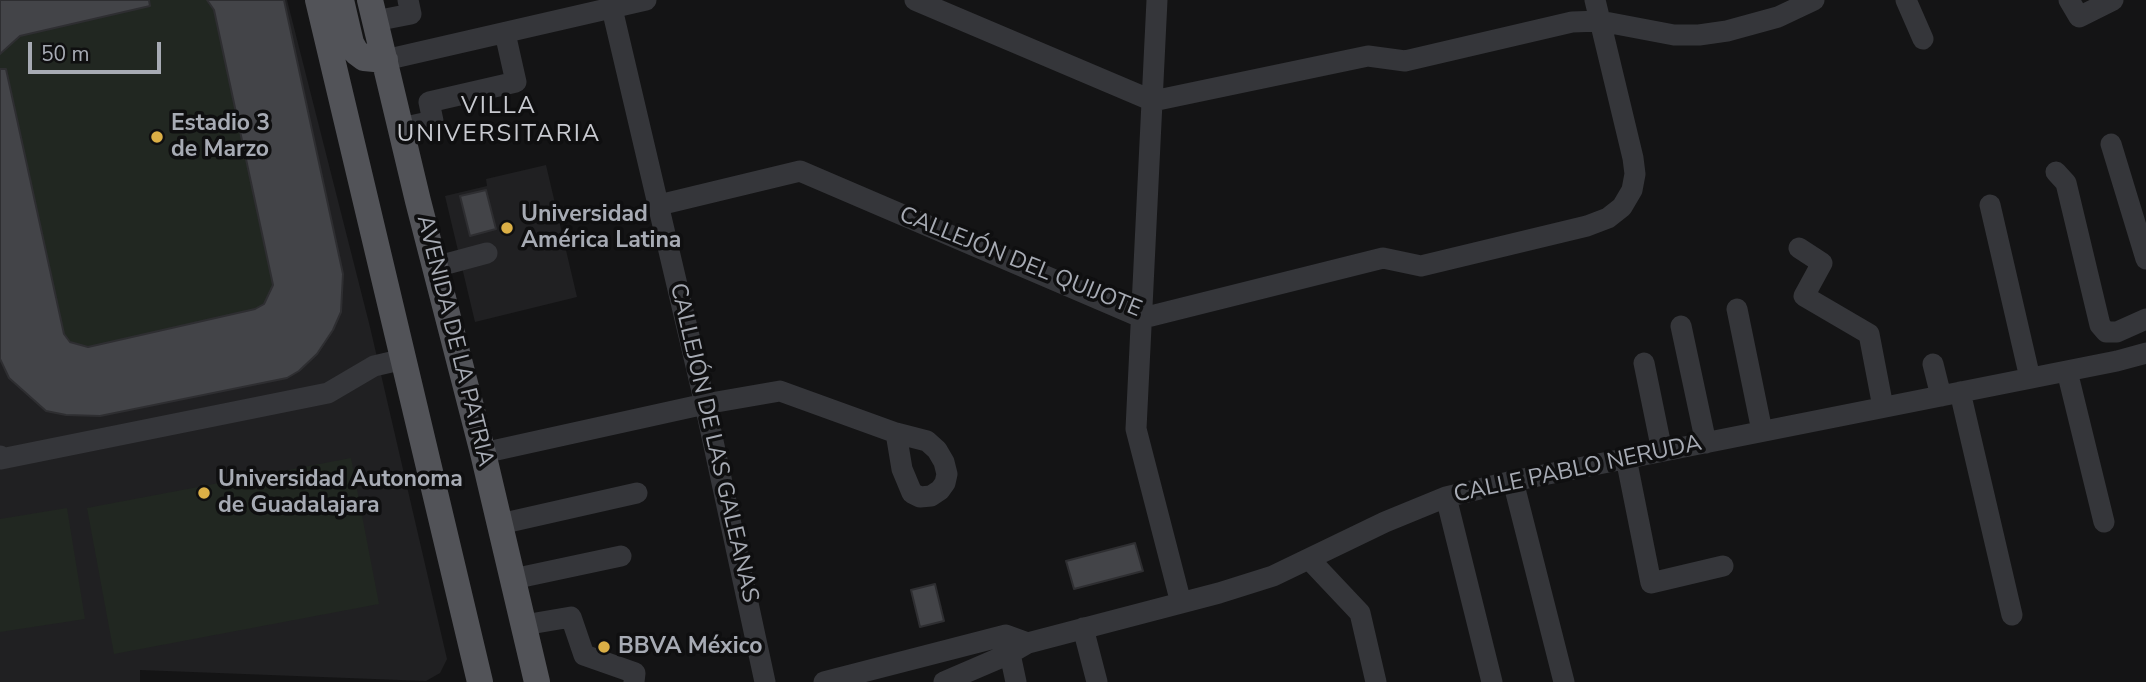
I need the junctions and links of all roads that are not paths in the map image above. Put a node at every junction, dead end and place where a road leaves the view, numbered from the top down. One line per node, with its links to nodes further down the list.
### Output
1 (318, 0): 33 (main road)
2 (341, 0): 17 (main road)
3 (408, 0): 13 (street)
4 (646, 0): 12 (street)
5 (915, 0): 18 (street)
6 (1157, 0): 18 (street)
7 (1595, 0): 14 (street, CALLEJÓN DEL QUIJOTE)
8 (1814, 0): 14 (street)
9 (1906, 0): 16 (street)
10 (2069, 0): 11 (street)
11 (2113, 0)
12 (611, 4): 15 (street); 22 (street, CALLEJÓN DE LAS GALEANAS)
13 (373, 10): 17 (main road, AVENIDA DE LA PATRIA)
14 (1600, 21): 18 (street); 29 (street, CALLEJÓN DEL QUIJOTE)
15 (505, 33): 17 (street); 19 (street)
16 (1923, 39)
17 (385, 60): 19 (main road, AVENIDA DE LA PATRIA)
18 (1153, 101): 29 (street)
19 (401, 128): 27 (main road, AVENIDA DE LA PATRIA)
20 (2111, 144): 26 (street)
21 (2056, 172): 30 (street)
22 (659, 205): 29 (street, CALLEJÓN DEL QUIJOTE); 39 (street, CALLEJÓN DE LAS GALEANAS)
23 (1990, 205): 37 (street)
24 (1799, 248): 40 (street)
25 (487, 253): 27 (street)
26 (2146, 259)
27 (435, 267): 45 (main road, AVENIDA DE LA PATRIA)
28 (1737, 309): 41 (street)
29 (1143, 318): 57 (street)
30 (2146, 319)
31 (1681, 326): 43 (street)
32 (2146, 353): 36 (street, CALLE PABLO NERUDA)
33 (404, 359): 46 (street); 63 (main road)
34 (1644, 363): 44 (street)
35 (1933, 364): 38 (street)
36 (2067, 371): 37 (street, CALLE PABLO NERUDA); 51 (street)
37 (2030, 378): 38 (street, CALLE PABLO NERUDA)
38 (1950, 394): 40 (street, CALLE PABLO NERUDA); 58 (street)
39 (705, 404): 42 (street); 45 (street); 66 (street, CALLEJÓN DE LAS GALEANAS)
40 (1883, 407): 41 (street, CALLE PABLO NERUDA)
41 (1762, 431): 43 (street, CALLE PABLO NERUDA)
42 (896, 433)
43 (1706, 443): 44 (street, CALLE PABLO NERUDA)
44 (1662, 451): 47 (street, CALLE PABLO NERUDA)
45 (483, 453): 52 (main road, AVENIDA DE LA PATRIA)
46 (0, 456)
47 (1626, 458): 48 (street, CALLE PABLO NERUDA); 55 (street)
48 (1513, 481): 50 (street, CALLE PABLO NERUDA); 74 (street)
49 (637, 493): 52 (street)
50 (1446, 497): 54 (street, CALLE PABLO NERUDA); 73 (street)
51 (2104, 522)
52 (500, 524): 56 (main road, AVENIDA DE LA PATRIA)
53 (621, 556): 56 (street)
54 (1310, 560): 57 (street, CALLE PABLO NERUDA); 72 (street)
55 (1723, 566)
56 (513, 579): 59 (main road, AVENIDA DE LA PATRIA)
57 (1181, 603): 60 (street, CALLE PABLO NERUDA)
58 (2012, 615)
59 (524, 625): 64 (main road, AVENIDA DE LA PATRIA); 65 (street)
60 (1083, 628): 61 (street, CALLE PABLO NERUDA); 71 (street)
61 (1008, 644): 62 (street, CALLE PABLO NERUDA); 69 (street, CALLE PABLO NERUDA); 70 (street)
62 (902, 660): 67 (street, CALLE PABLO NERUDA); 68 (street)
63 (481, 682)
64 (537, 682)
65 (634, 682)
66 (765, 682)
67 (824, 682)
68 (868, 682)
69 (944, 682)
70 (1016, 682)
71 (1097, 682)
72 (1376, 682)
73 (1492, 682)
74 (1564, 682)

